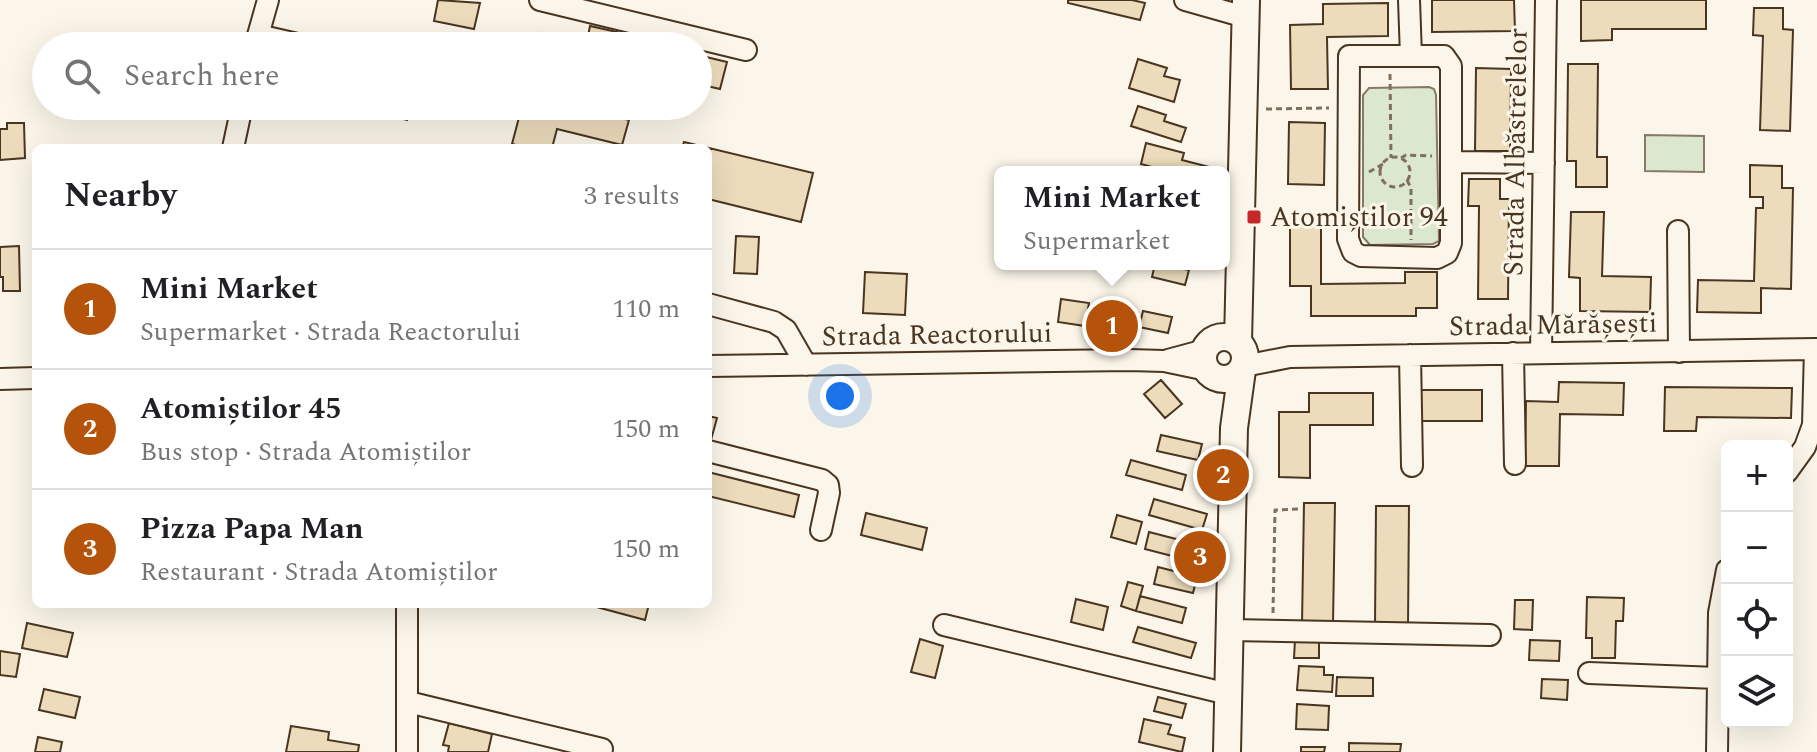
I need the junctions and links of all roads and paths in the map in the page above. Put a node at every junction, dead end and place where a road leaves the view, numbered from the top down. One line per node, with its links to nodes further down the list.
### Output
1 (268, 0): 7 (street)
2 (540, 0): 8 (street)
3 (1185, 0): 6 (street)
4 (1409, 0): 11 (street)
5 (1546, 0): 19 (street, Strada Albăstrelelor)
6 (1245, 9): 29 (main road)
7 (259, 32)
8 (672, 32)
9 (712, 42): 10 (street)
10 (746, 50)
11 (1400, 56): 12 (street); 16 (path); 18 (street)
12 (1349, 108): 13 (path); 22 (street)
13 (1266, 109)
14 (239, 120): 15 (street)
15 (234, 144)
16 (1391, 158): 17 (path); 20 (path)
17 (1401, 158): 18 (path); 20 (path)
18 (1452, 159): 19 (street); 22 (street)
19 (1544, 163): 27 (street, Strada Albăstrelelor)
20 (1407, 180): 22 (path)
21 (1678, 231): 25 (street)
22 (1411, 257)
23 (712, 305): 30 (street, Strada Reactorului)
24 (1816, 349): 25 (street, Strada Mărășești); 36 (street)
25 (1679, 352): 27 (street, Strada Mărășești)
26 (1513, 353): 27 (street, Strada Mărășești); 28 (street, Strada Mărășești); 35 (street)
27 (1541, 353)
28 (1410, 355): 29 (street, Strada Mărășești); 37 (street)
29 (1225, 357): 30 (street, Strada Reactorului); 43 (main road)
30 (806, 365): 31 (street, Strada Reactorului)
31 (712, 366)
32 (32, 378): 33 (street)
33 (0, 379)
34 (712, 452): 39 (street)
35 (1515, 464)
36 (1793, 464)
37 (1412, 466)
38 (1300, 509): 44 (path)
39 (821, 530)
40 (1724, 584): 47 (street)
41 (407, 608): 49 (street)
42 (944, 625): 48 (street)
43 (1229, 630): 44 (street); 48 (main road)
44 (1273, 631): 45 (street)
45 (1490, 635)
46 (1589, 673): 47 (street)
47 (1717, 678): 53 (street)
48 (1228, 694): 52 (main road)
49 (408, 702): 50 (street); 51 (street)
50 (602, 749)
51 (407, 752)
52 (1227, 752)
53 (1717, 752)

